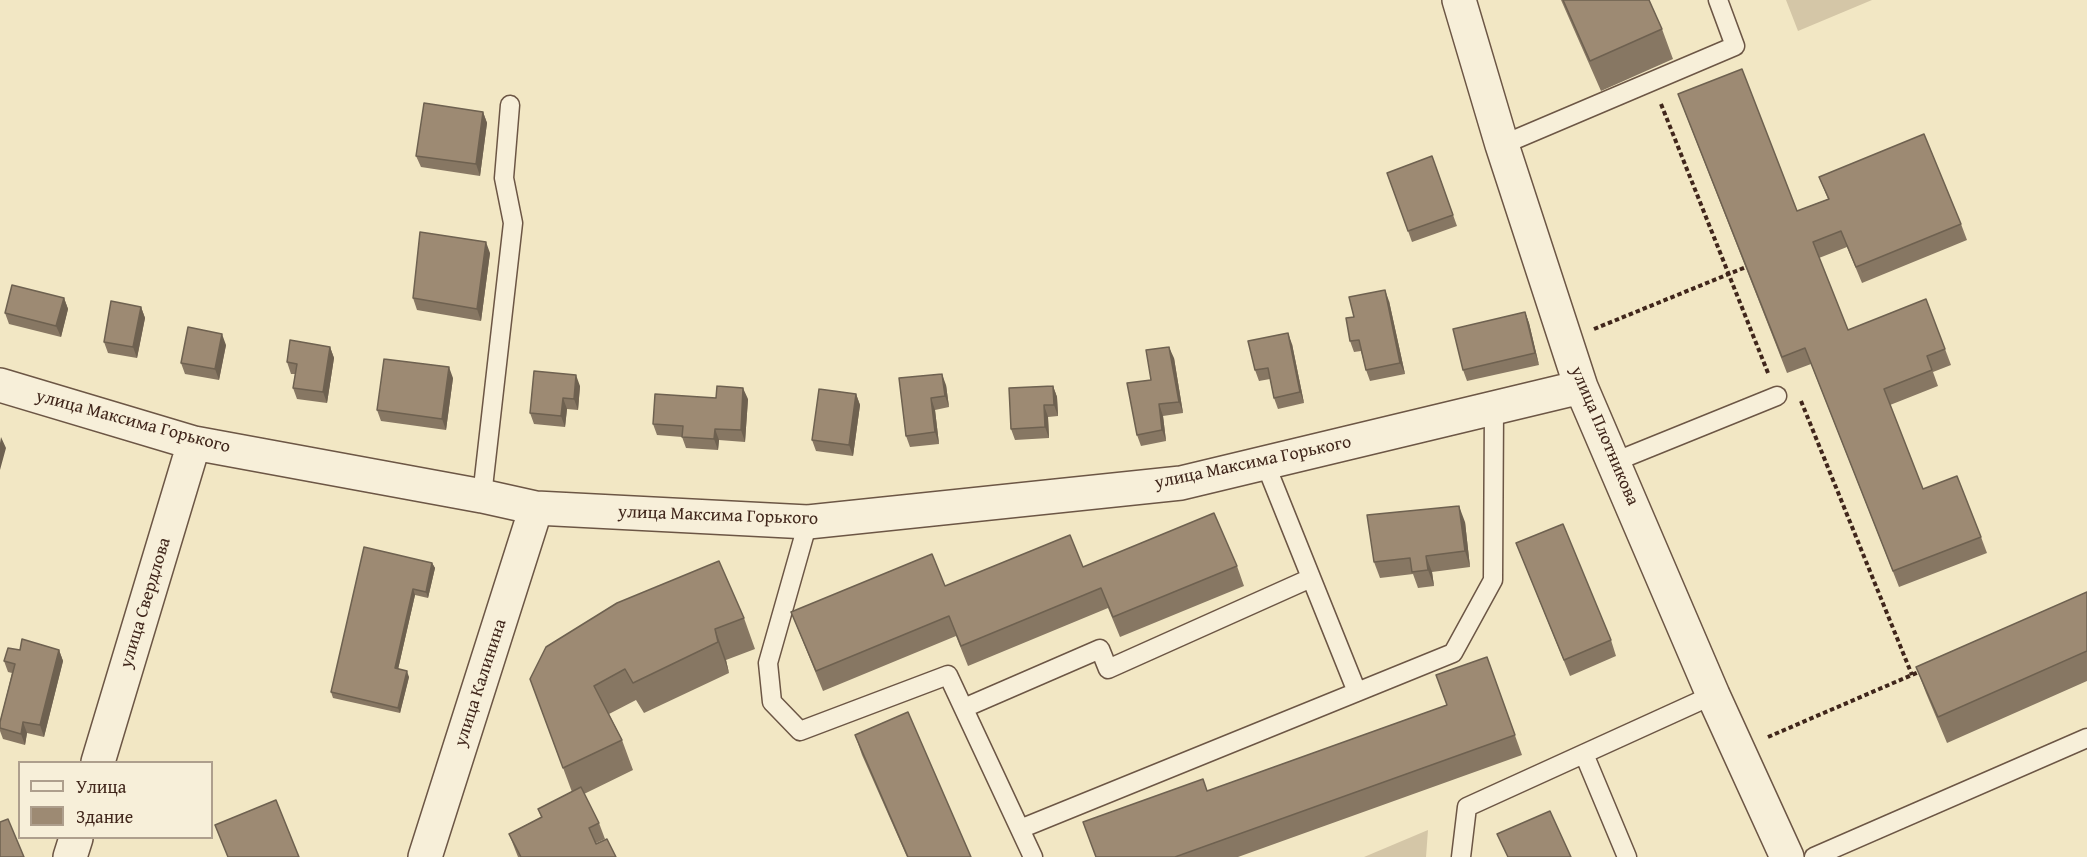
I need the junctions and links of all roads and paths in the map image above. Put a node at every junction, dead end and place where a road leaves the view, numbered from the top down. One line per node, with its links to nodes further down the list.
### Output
1 (1459, 0): 5 (street, улица Плотникова)
2 (1718, 0): 3 (lane)
3 (1652, 81): 5 (lane); 7 (path)
4 (510, 105): 16 (lane)
5 (1502, 145): 8 (street, улица Плотникова)
6 (1746, 267): 7 (path)
7 (1728, 275): 8 (path); 11 (path)
8 (1566, 341): 10 (street, улица Плотникова)
9 (0, 385): 13 (street, улица Максима Горького)
10 (1581, 387): 12 (street, улица Максима Горького); 14 (street, улица Плотникова)
11 (1777, 396): 14 (lane); 21 (path)
12 (1494, 408): 15 (street, улица Максима Горького); 22 (lane)
13 (194, 443): 16 (street, улица Максима Горького); 28 (street, улица Свердлова)
14 (1614, 462): 23 (street, улица Плотникова)
15 (1265, 463): 18 (street, улица Максима Горького); 19 (lane)
16 (483, 496): 17 (street, улица Максима Горького)
17 (536, 508): 18 (street, улица Максима Горького); 32 (street, улица Калинина)
18 (808, 522): 24 (lane)
19 (1311, 578): 22 (lane); 24 (lane)
20 (1923, 670): 21 (path)
21 (1912, 675): 26 (path)
22 (1357, 692): 29 (lane)
23 (1713, 695): 26 (street, улица Плотникова); 27 (lane)
24 (964, 708): 29 (lane)
25 (2087, 738): 37 (lane)
26 (1739, 750): 36 (street, улица Плотникова)
27 (1584, 754): 34 (lane); 35 (lane)
28 (98, 761)
29 (1020, 829): 33 (lane)
30 (75, 839): 31 (street)
31 (70, 857)
32 (425, 857)
33 (1033, 857)
34 (1461, 857)
35 (1627, 857)
36 (1787, 857)
37 (1814, 857)

